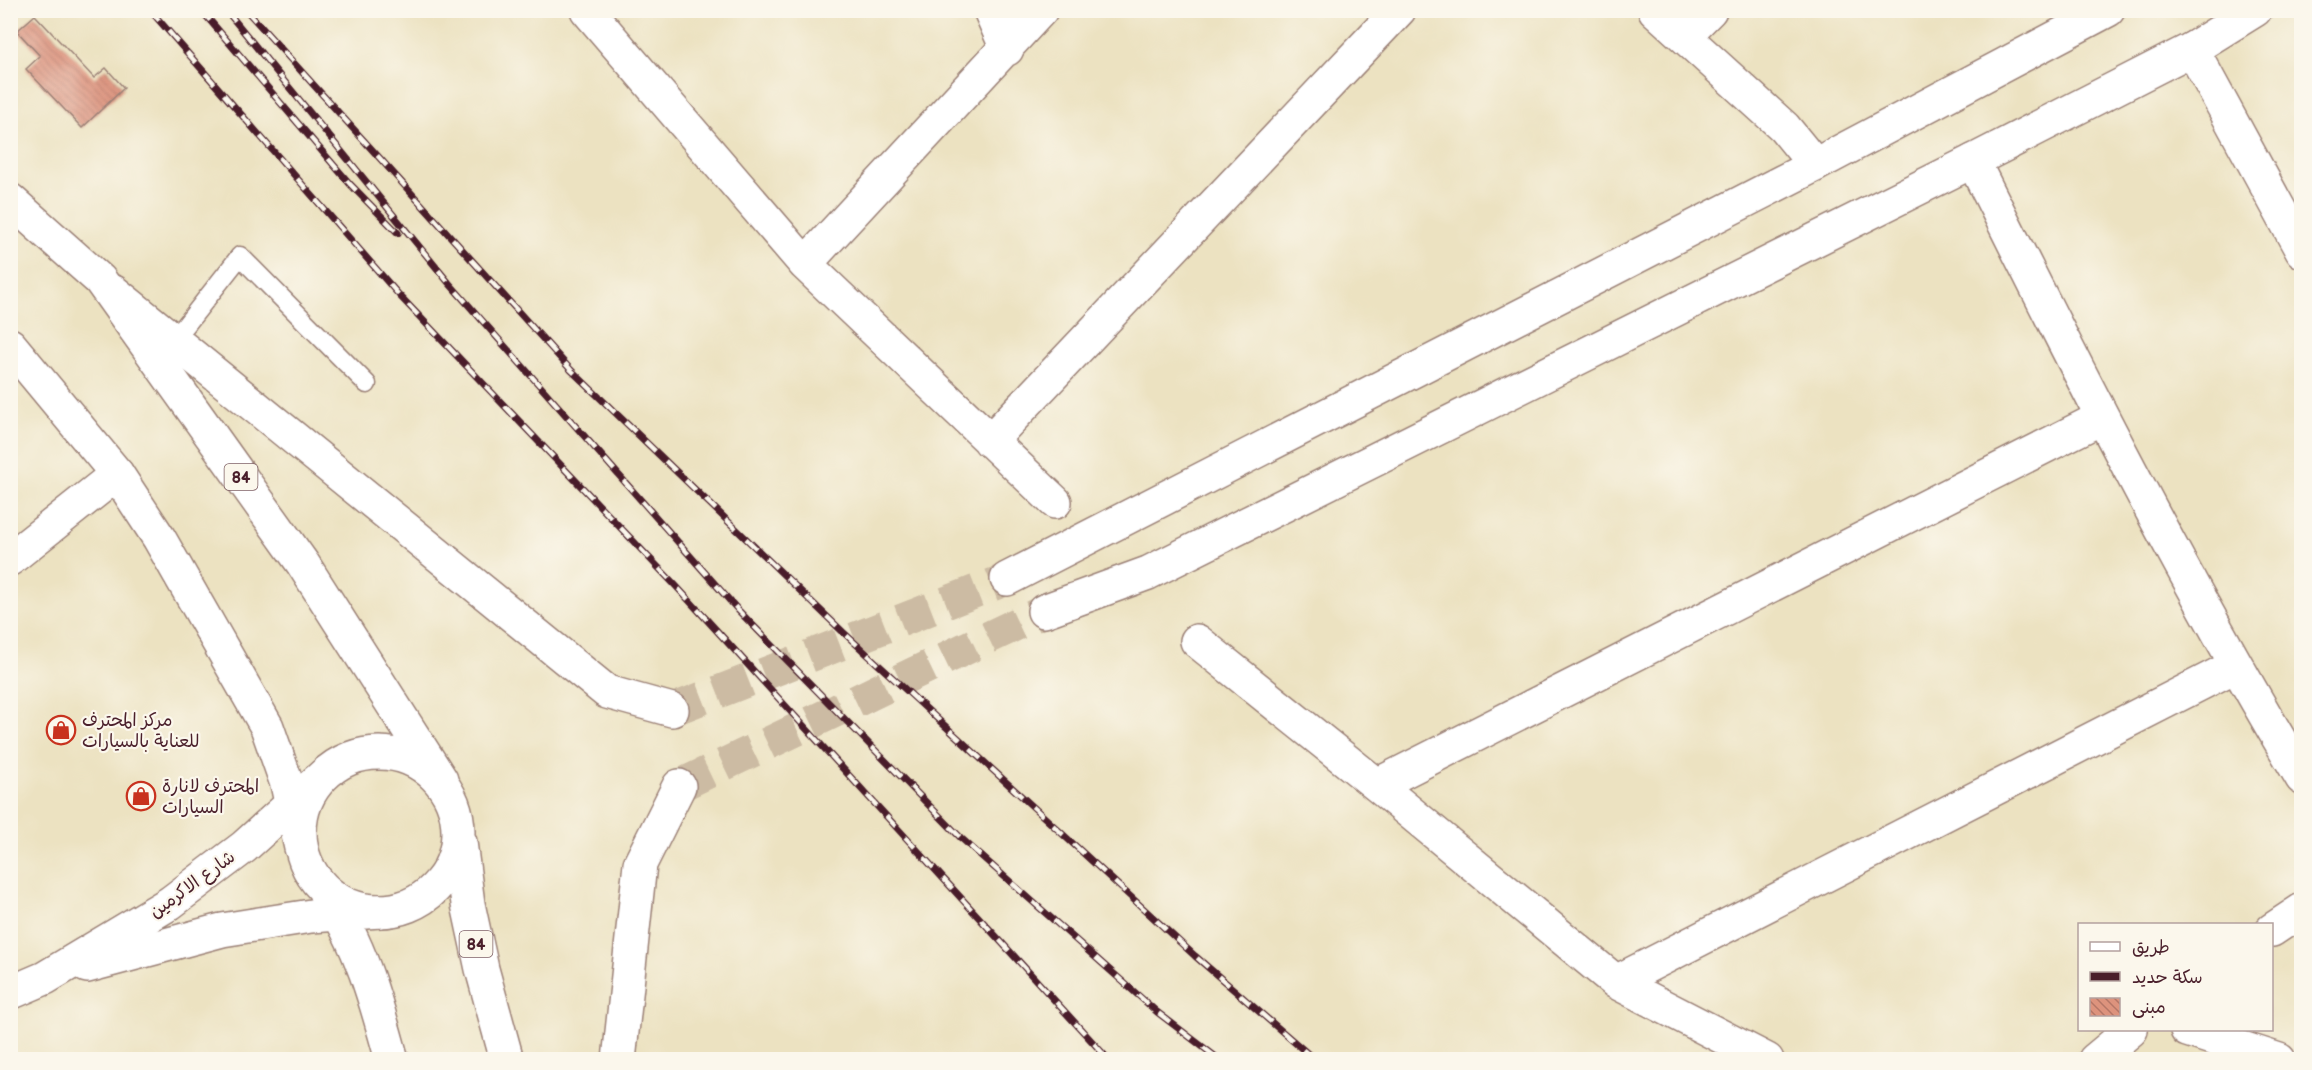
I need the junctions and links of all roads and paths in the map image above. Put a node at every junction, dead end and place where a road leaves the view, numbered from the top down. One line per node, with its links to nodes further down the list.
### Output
1 (587, 10): 16 (street)
2 (990, 10): 11 (street)
3 (1041, 10): 11 (street)
4 (1399, 10): 22 (street)
5 (1654, 10): 9 (street)
6 (1710, 10): 9 (street)
7 (2108, 10): 13 (street)
8 (2255, 10): 10 (street)
9 (1683, 36): 13 (street)
10 (2192, 49): 12 (street); 15 (street)
11 (1007, 50): 16 (street)
12 (1973, 161): 21 (street); 27 (street)
13 (1815, 165): 26 (street)
14 (10, 200): 17 (street, 84)
15 (2301, 251)
16 (806, 264): 22 (street)
17 (99, 280): 18 (street); 33 (street, 84)
18 (174, 340): 20 (lane); 30 (street)
19 (10, 345): 23 (street, 84)
20 (367, 384)
21 (2101, 418): 29 (street); 34 (street)
22 (990, 441): 24 (street)
23 (117, 474): 25 (street); 36 (street, 84)
24 (1055, 502)
25 (10, 559)
26 (1007, 579)
27 (1044, 611)
28 (1197, 641): 34 (street)
29 (2235, 666): 32 (street); 44 (street)
30 (672, 710)
31 (326, 773): 33 (street, 84); 36 (street, شارع الاكرمين); 38 (street, 84)
32 (2301, 778)
33 (441, 780): 37 (street, 84)
34 (1377, 785): 44 (street)
35 (679, 786): 50 (street)
36 (292, 803): 38 (street, 84); 43 (street, شارع الاكرمين)
37 (459, 827): 40 (street, 84); 49 (street, 84)
38 (306, 861): 40 (street, 84); 41 (street, 84)
39 (2301, 910): 42 (street)
40 (380, 911): 41 (street, شارع الاكرمين)
41 (340, 914): 43 (street, شارع الاكرمين); 48 (street, 84)
42 (2273, 929)
43 (45, 978): 45 (street, شارع الاكرمين)
44 (1616, 982): 51 (street)
45 (10, 993)
46 (2129, 1031): 52 (street)
47 (2193, 1031): 53 (street)
48 (392, 1059)
49 (507, 1059)
50 (619, 1059)
51 (1767, 1059)
52 (2095, 1059)
53 (2279, 1059)

